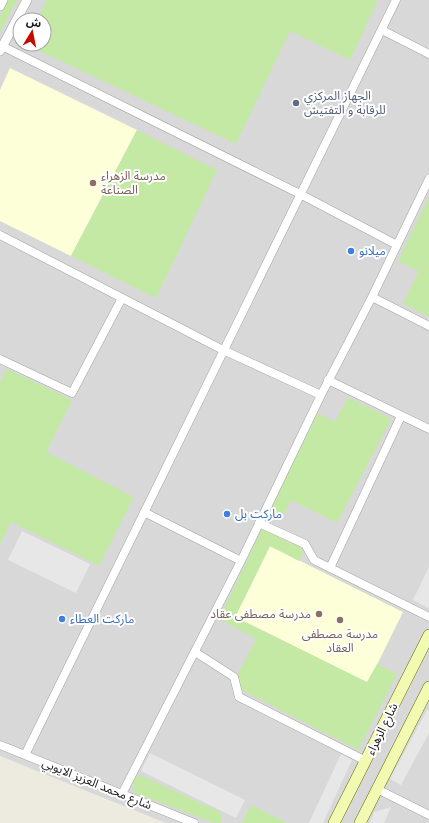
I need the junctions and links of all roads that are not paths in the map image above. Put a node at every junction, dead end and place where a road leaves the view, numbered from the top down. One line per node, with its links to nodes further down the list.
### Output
1 (3, 0): 4 (street)
2 (27, 0): 6 (street)
3 (396, 0): 5 (street)
4 (0, 6)
5 (382, 30): 7 (street); 9 (street)
6 (1, 48): 9 (street)
7 (429, 54)
8 (429, 179): 11 (street)
9 (300, 194): 11 (street); 15 (street)
10 (0, 235): 13 (street)
11 (397, 245): 12 (street)
12 (372, 297): 14 (street); 17 (street)
13 (122, 298): 15 (street); 16 (street)
14 (429, 326)
15 (223, 350): 18 (street); 21 (street)
16 (1, 362)
17 (328, 380): 18 (street); 19 (street)
18 (321, 394): 22 (street)
19 (401, 416): 20 (street); 24 (street)
20 (429, 429)
21 (144, 512): 23 (street); 31 (street)
22 (259, 523): 23 (street); 24 (street)
23 (241, 561): 27 (street)
24 (330, 568): 25 (street)
25 (429, 617)
26 (429, 635): 32 (main road, شارع الزهراء)
27 (195, 652): 32 (street); 34 (street)
28 (429, 687): 29 (main road)
29 (426, 699): 33 (main road)
30 (0, 745): 31 (street, شارع محمد العزيز الايوبي)
31 (25, 755): 34 (street, شارع محمد العزيز الايوبي)
32 (366, 761): 37 (main road, شارع الزهراء)
33 (377, 789): 35 (street); 38 (main road)
34 (122, 794): 36 (street, شارع محمد العزيز الايوبي)
35 (429, 816)
36 (194, 823)
37 (334, 823)
38 (360, 823)

